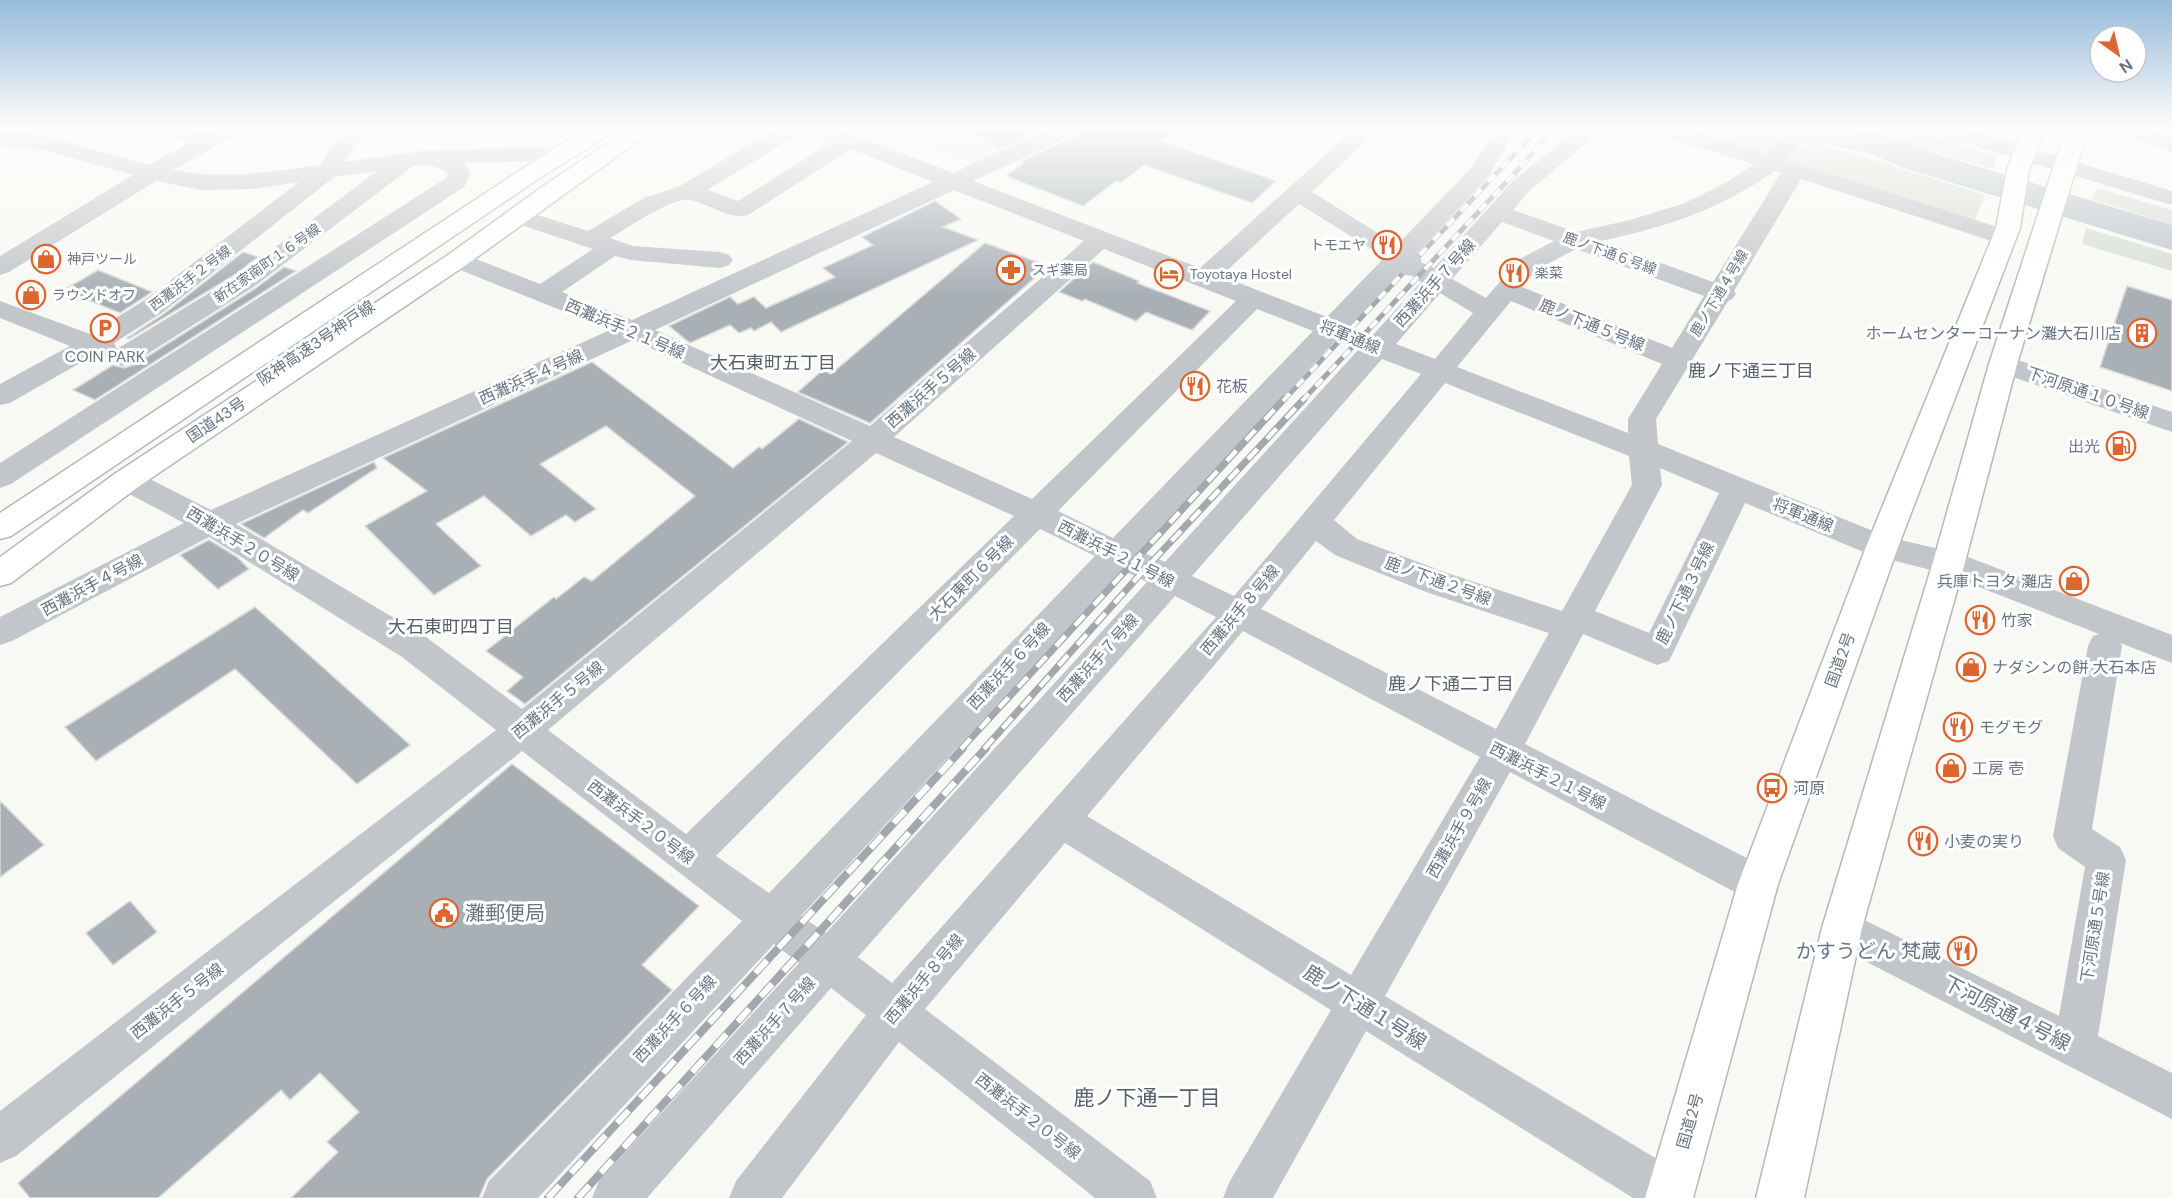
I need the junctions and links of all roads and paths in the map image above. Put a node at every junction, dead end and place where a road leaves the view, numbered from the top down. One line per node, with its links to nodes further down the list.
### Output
1 (133, 185): 33 (street)
2 (310, 185): 43 (street, 西灘浜手２号線)
3 (378, 185): 45 (street, 新在家南町１６号線)
4 (451, 185): 48 (street)
5 (479, 185): 57 (highway)
6 (513, 185): 61 (highway, 阪神高速3号神戸線)
7 (551, 185): 64 (highway, 阪神高速3号神戸線)
8 (562, 185): 26 (highway, 国道43号)
9 (698, 185): 22 (street)
10 (779, 185): 22 (street)
11 (946, 185): 41 (street, 西灘浜手４号線)
12 (959, 185): 28 (street, 将軍通線)
13 (1307, 185): 23 (street)
14 (1468, 185): 42 (street, 西灘浜手６号線)
15 (1522, 185): 25 (street, 西灘浜手７号線)
16 (1740, 185): 29 (street, 西灘浜手８号線)
17 (1774, 185): 36 (street, 鹿ノ下通４号線)
18 (1844, 185): 27 (street)
19 (2017, 185): 27 (highway, 国道2号)
20 (2060, 185): 47 (highway)
21 (2110, 185): 24 (street)
22 (688, 191): 30 (street)
23 (1298, 193): 34 (street); 35 (street, 鹿ノ下通５号線)
24 (2172, 198)
25 (1497, 212): 29 (street, 鹿ノ下通６号線); 35 (street, 西灘浜手７号線)
26 (517, 216): 30 (street); 31 (highway, 国道43号)
27 (2006, 232): 62 (highway, 国道2号)
28 (1100, 240): 34 (street, 将軍通線); 52 (street, 西灘浜手５号線)
29 (1574, 240): 36 (street, 鹿ノ下通６号線); 39 (street, 西灘浜手８号線)
30 (601, 243): 32 (street); 37 (street)
31 (457, 260): 37 (street, 西灘浜手２１号線); 55 (highway, 国道43号)
32 (720, 260)
33 (0, 267)
34 (1203, 279): 38 (street, 将軍通線)
35 (1437, 281): 39 (street, 鹿ノ下通５号線); 44 (street, 西灘浜手７号線)
36 (1721, 293): 46 (street, 鹿ノ下通４号線)
37 (542, 294): 41 (street, 西灘浜手２１号線)
38 (1254, 298): 42 (street, 将軍通線); 58 (street, 大石東町６号線)
39 (1498, 301): 46 (street, 鹿ノ下通５号線); 49 (street, 西灘浜手８号線)
40 (0, 309): 43 (street)
41 (633, 330): 52 (street, 西灘浜手２１号線); 60 (street, 西灘浜手４号線)
42 (1330, 330): 44 (street, 将軍通線); 63 (street, 西灘浜手６号線)
43 (92, 345): 45 (street); 50 (street, 西灘浜手２号線)
44 (1377, 348): 49 (street, 将軍通線); 67 (street, 西灘浜手７号線)
45 (123, 357): 48 (street)
46 (1678, 360): 53 (street, 鹿ノ下通４号線)
47 (2003, 364): 51 (street, 下河原通１０号線); 65 (highway)
48 (161, 372): 54 (street)
49 (1438, 372): 53 (street, 将軍通線); 59 (street, 西灘浜手８号線)
50 (0, 396)
51 (2172, 422)
52 (874, 439): 58 (street, 西灘浜手２１号線); 74 (street, 西灘浜手５号線)
53 (1643, 450): 56 (street, 将軍通線); 69 (street, 西灘浜手９号線)
54 (0, 477)
55 (127, 480): 60 (street, 西灘浜手２０号線); 66 (highway, 国道43号)
56 (1737, 488): 62 (street, 将軍通線); 69 (street, 鹿ノ下通３号線)
57 (0, 513)
58 (1037, 514): 63 (street, 西灘浜手２１号線); 77 (street, 大石東町６号線)
59 (1315, 521): 68 (street, 西灘浜手８号線); 69 (street, 鹿ノ下通２号線)
60 (210, 523): 70 (street, 西灘浜手４号線); 74 (street, 西灘浜手２０号線)
61 (0, 528)
62 (1882, 547): 65 (street, 将軍通線); 78 (highway, 国道2号)
63 (1116, 553): 67 (street, 西灘浜手２１号線); 79 (street, 西灘浜手６号線)
64 (0, 559)
65 (1946, 572): 71 (street); 72 (street); 80 (highway)
66 (0, 574)
67 (1167, 580): 68 (street, 西灘浜手２１号線); 81 (street, 西灘浜手７号線)
68 (1239, 613): 75 (street, 西灘浜手２１号線); 76 (street, 西灘浜手８号線)
69 (1573, 622): 75 (street, 西灘浜手９号線)
70 (0, 632)
71 (2105, 646): 73 (street); 84 (street, 下河原通５号線)
72 (2172, 649)
73 (2172, 673)
74 (521, 730): 77 (street, 西灘浜手２０号線); 86 (street, 西灘浜手５号線)
75 (1502, 752): 78 (street, 西灘浜手２１号線); 82 (street, 西灘浜手９号線)
76 (1060, 820): 82 (street, 鹿ノ下通１号線); 83 (street, 西灘浜手８号線)
77 (688, 858): 79 (street, 西灘浜手２０号線)
78 (1758, 884): 88 (highway, 国道2号)
79 (772, 917): 81 (street, 西灘浜手２０号線); 89 (street, 西灘浜手６号線)
80 (1842, 928): 84 (street, 下河原通４号線); 93 (highway)
81 (830, 960): 83 (street, 西灘浜手２０号線); 90 (street, 西灘浜手７号線)
82 (1358, 1003): 88 (street, 鹿ノ下通１号線); 92 (street, 西灘浜手９号線)
83 (894, 1013): 87 (street, 西灘浜手８号線); 91 (street, 西灘浜手２０号線)
84 (2075, 1047): 85 (street, 下河原通４号線)
85 (2172, 1097)
86 (0, 1140)
87 (759, 1196)
88 (1669, 1196)
89 (506, 1198)
90 (616, 1198)
91 (1133, 1198)
92 (1247, 1198)
93 (1780, 1198)

